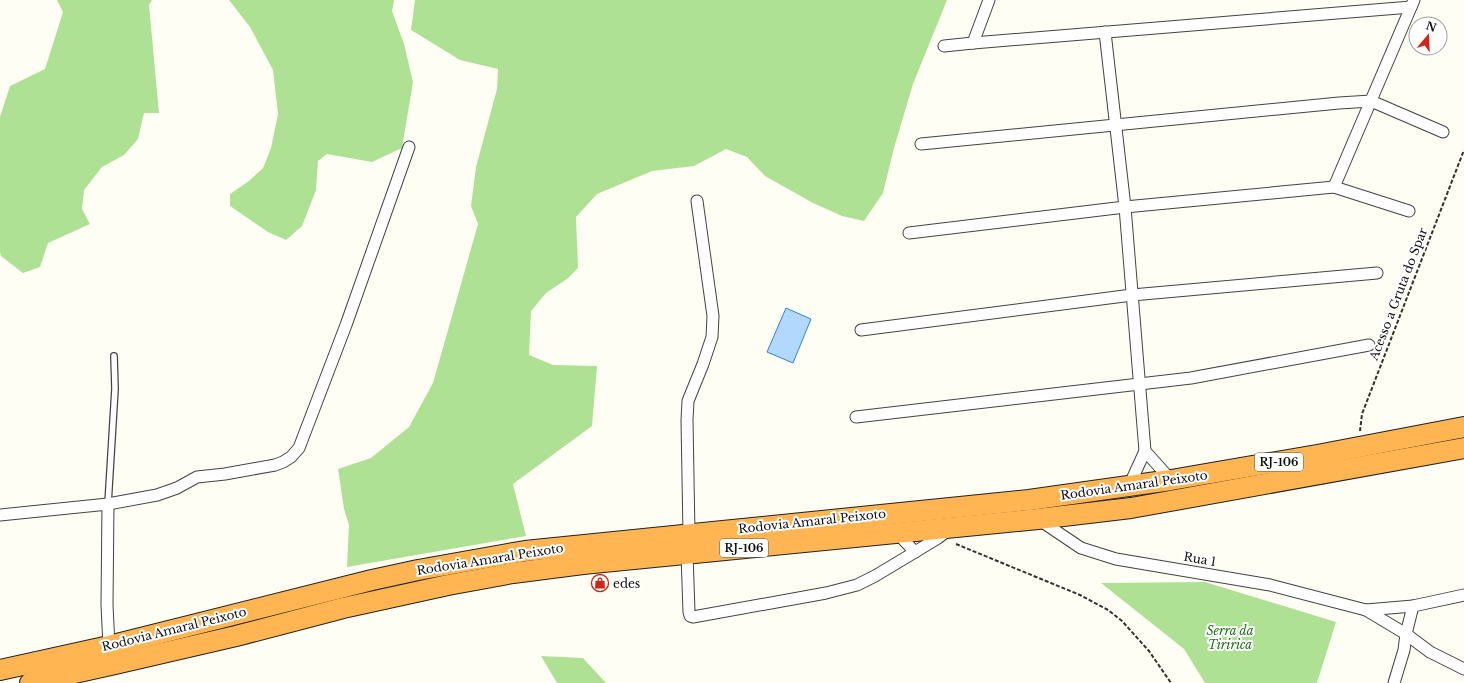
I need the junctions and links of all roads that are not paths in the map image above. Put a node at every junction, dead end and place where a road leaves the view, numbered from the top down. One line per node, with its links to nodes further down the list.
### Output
1 (989, 0): 4 (street)
2 (1412, 4): 3 (street); 6 (street)
3 (1105, 32): 4 (street); 7 (street)
4 (973, 43): 5 (street)
5 (944, 46)
6 (1371, 102): 7 (street); 8 (street); 11 (street)
7 (1116, 125): 9 (street); 13 (street)
8 (1443, 132)
9 (921, 144)
10 (409, 147): 28 (street)
11 (1334, 187): 13 (street); 14 (street)
12 (697, 201): 33 (street)
13 (1125, 207): 15 (street); 17 (street)
14 (1409, 212)
15 (909, 233)
16 (1377, 273): 17 (street)
17 (1132, 295): 18 (street); 21 (street)
18 (862, 330)
19 (1369, 345): 21 (street)
20 (114, 356): 28 (lane)
21 (1140, 384): 22 (street); 25 (street)
22 (856, 417)
23 (1464, 428): 26 (highway, Rodovia Amaral Peixoto / RJ-106)
24 (1464, 448): 30 (highway, Rodovia Amaral Peixoto / RJ-106)
25 (1145, 450): 26 (street); 27 (street)
26 (1171, 480): 27 (highway, Rodovia Amaral Peixoto / RJ-106)
27 (1129, 486): 33 (highway, Rodovia Amaral Peixoto / RJ-106)
28 (108, 504): 29 (street); 40 (street)
29 (0, 515)
30 (1038, 519): 31 (highway, Rodovia Amaral Peixoto / RJ-106); 38 (street, Rua 1)
31 (945, 532): 32 (highway, Rodovia Amaral Peixoto / RJ-106); 34 (street)
32 (897, 533): 34 (street); 35 (highway, Rodovia Amaral Peixoto / RJ-106)
33 (689, 534): 40 (highway, Rodovia Amaral Peixoto / RJ-106)
34 (915, 552): 35 (street)
35 (687, 554): 43 (highway, Rodovia Amaral Peixoto / RJ-106)
36 (1464, 595): 37 (street, Rua 1)
37 (1413, 606): 38 (street, Rua 1); 39 (street)
38 (1366, 610): 39 (street, Rua 1)
39 (1406, 634): 41 (street, Rua 1); 44 (street)
40 (109, 646): 42 (highway, Rodovia Amaral Peixoto / RJ-106)
41 (1464, 669)
42 (0, 670)
43 (30, 683)
44 (1394, 683)

